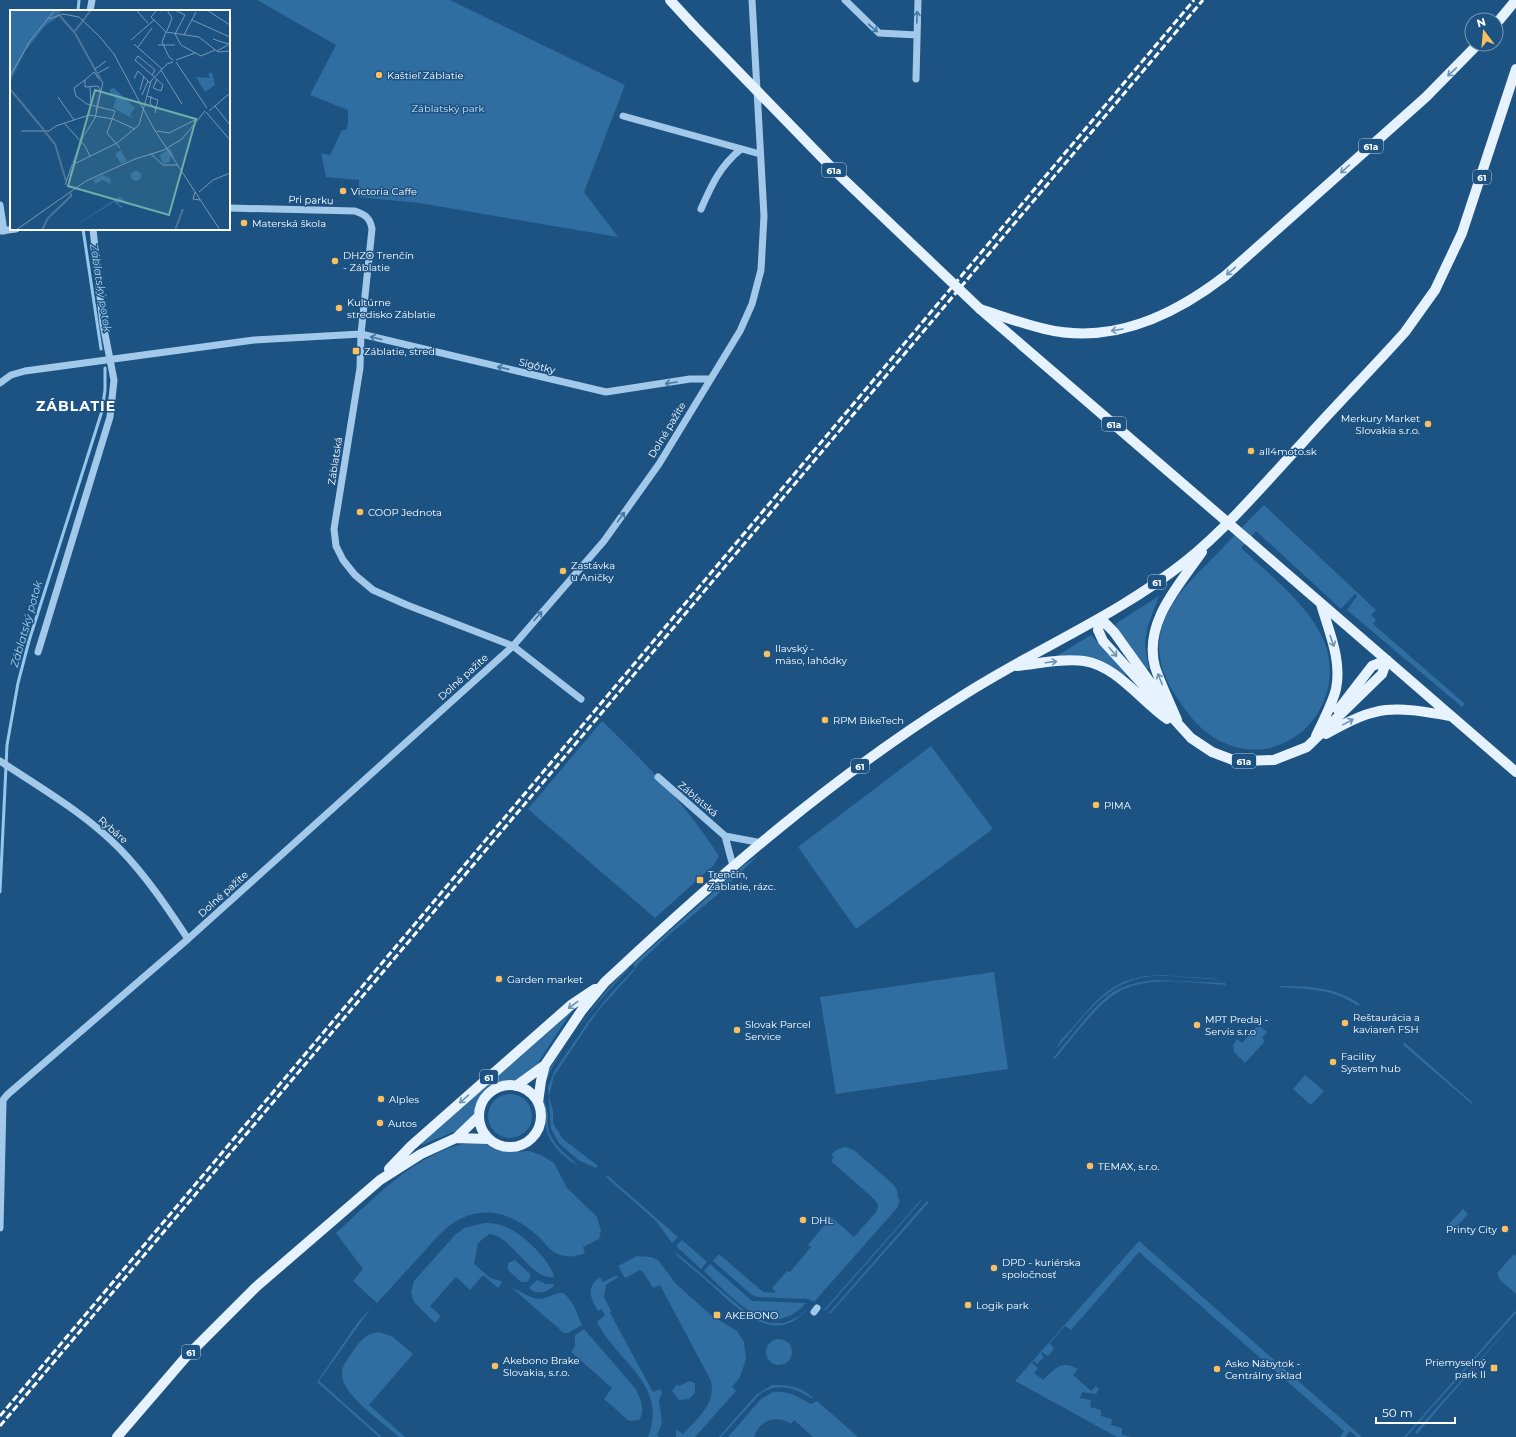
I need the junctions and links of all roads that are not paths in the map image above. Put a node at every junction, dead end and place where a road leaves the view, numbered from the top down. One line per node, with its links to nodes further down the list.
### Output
1 (92, 0): 7 (street)
2 (670, 0): 21 (main road, 61a, bridge)
3 (752, 0): 15 (street, Dolné pažite)
4 (845, 0): 9 (street, one-way to 9)
5 (918, 0): 9 (street, one-way to 5)
6 (1516, 0): 8 (main road)
7 (90, 10)
8 (1504, 14)
9 (917, 35): 12 (street)
10 (1470, 52): 21 (main road, 61a, one-way to 21)
11 (1516, 69): 26 (main road, 61)
12 (916, 79)
13 (623, 116): 14 (street)
14 (741, 149): 15 (street); 18 (street)
15 (760, 154): 24 (street, Dolné pažite)
16 (0, 205): 20 (street)
17 (230, 208): 22 (street, Pri parku)
18 (701, 209)
19 (93, 230): 23 (street)
20 (2, 231)
21 (980, 309): 27 (main road, 61a, bridge)
22 (361, 334): 23 (street); 24 (street, Sigôtky, one-way to 22); 29 (street, Záblatská)
23 (111, 359): 25 (street); 30 (street)
24 (710, 379): 29 (street, Dolné pažite, one-way to 24)
25 (0, 383)
26 (1211, 540): 28 (main road, 61); 35 (main road, one-way to 26)
27 (1320, 604): 31 (main road, 61a); 36 (main road, 61a, one-way to 36)
28 (1100, 618): 32 (main road, 61); 35 (main road, 61a); 35 (main road, 61a, one-way to 35)
29 (513, 646): 33 (street, Záblatská); 43 (street, Dolné pažite)
30 (38, 652)
31 (1387, 660): 34 (main road, 61a); 36 (main road, 61a)
32 (1012, 666): 35 (main road, 61a, one-way to 35); 41 (main road, 61)
33 (581, 699)
34 (1450, 716): 36 (main road, 61a, one-way to 34); 38 (main road, 61a)
35 (1180, 728): 36 (main road, 61a)
36 (1314, 741)
37 (0, 761): 43 (street, Rybáre)
38 (1516, 772)
39 (658, 777): 40 (street, Záblatská)
40 (725, 836): 41 (street); 42 (street)
41 (762, 842): 42 (main road, 61)
42 (733, 866): 44 (main road, 61)
43 (188, 939): 48 (street, Dolné pažite)
44 (605, 982): 45 (main road, 61); 52 (main road, 61, one-way to 52)
45 (545, 1065): 46 (main road, 61); 47 (main road, 61)
46 (516, 1086): 47 (main road); 49 (main road, 61)
47 (538, 1102): 51 (main road, 61)
48 (1, 1103): 53 (street, Dolné pažite)
49 (479, 1116): 50 (main road, 61); 51 (main road)
50 (456, 1138): 51 (main road, 61); 52 (main road, 61)
51 (489, 1139)
52 (380, 1180): 54 (main road, 61)
53 (0, 1228)
54 (117, 1437)

